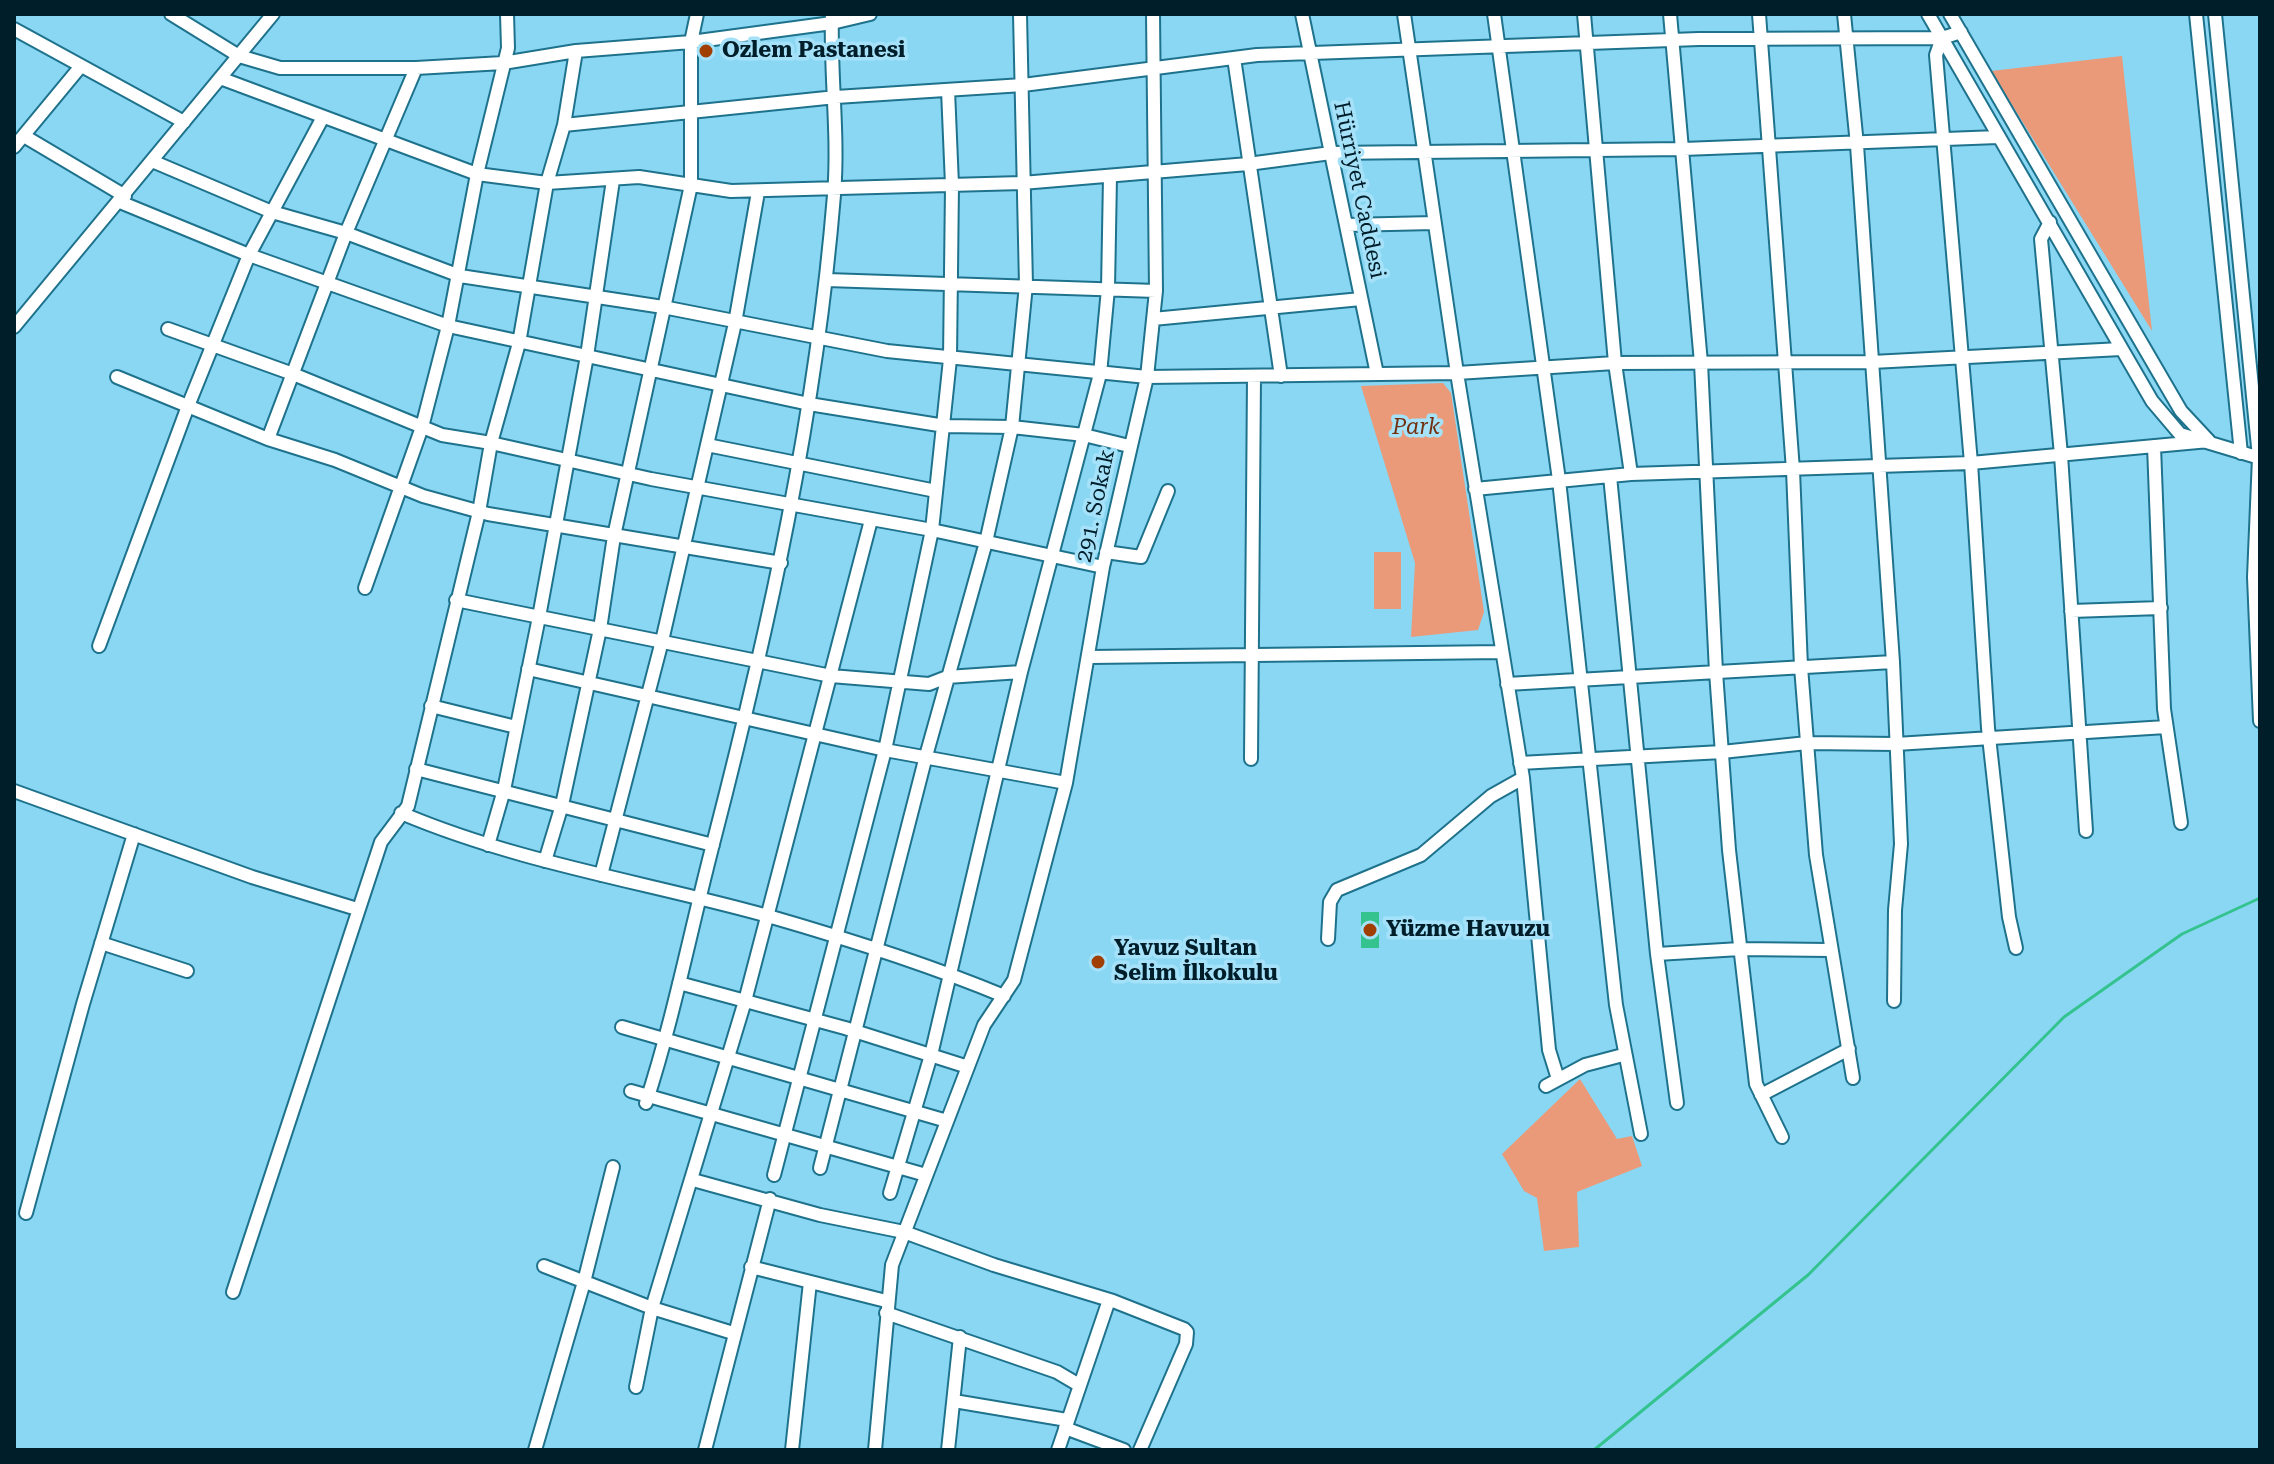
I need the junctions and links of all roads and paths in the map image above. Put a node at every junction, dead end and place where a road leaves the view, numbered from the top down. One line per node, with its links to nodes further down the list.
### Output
1 (171, 14): 32 (street)
2 (507, 14): 34 (street)
3 (697, 14): 26 (street)
4 (870, 14): 19 (street)
5 (1020, 14): 39 (street)
6 (1153, 14): 37 (street, 291. Sokak)
7 (1302, 14): 31 (street, Hürriyet Caddesi)
8 (1404, 14): 29 (street)
9 (1494, 14): 28 (street)
10 (1584, 14): 27 (street)
11 (1670, 14): 25 (street)
12 (1759, 14): 24 (street)
13 (1844, 14): 22 (street)
14 (1928, 14): 23 (street)
15 (1950, 14): 21 (street)
16 (2196, 14): 130 (street)
17 (2215, 14): 132 (street)
18 (272, 15): 32 (street)
19 (832, 19): 26 (street); 41 (street)
20 (14, 29): 35 (street)
21 (1961, 32): 23 (street); 125 (street)
22 (1846, 37): 23 (street); 24 (street); 51 (street)
23 (1942, 38): 47 (street); 48 (street)
24 (1761, 39): 25 (street); 50 (street)
25 (1673, 41): 27 (street); 53 (street)
26 (691, 42): 30 (street); 42 (street)
27 (1587, 45): 28 (street); 55 (street)
28 (1499, 48): 29 (street); 54 (street)
29 (1412, 49): 31 (street); 56 (street)
30 (576, 51): 34 (street); 45 (street)
31 (1311, 52): 33 (street); 57 (street, Hürriyet Caddesi)
32 (239, 56): 36 (street); 38 (street)
33 (1234, 58): 37 (street); 59 (street)
34 (503, 63): 36 (street); 61 (street)
35 (81, 66): 44 (street); 46 (street)
36 (416, 68): 49 (street)
37 (1154, 69): 39 (street); 60 (street, 291. Sokak)
38 (220, 78): 43 (street); 44 (street)
39 (1023, 85): 40 (street); 65 (street)
40 (948, 90): 41 (street); 67 (street)
41 (836, 97): 42 (street); 68 (street)
42 (688, 113): 45 (street); 66 (street)
43 (323, 117): 49 (street); 71 (street)
44 (184, 122): 58 (street)
45 (564, 125): 64 (street)
46 (24, 136): 52 (street); 70 (street)
47 (1998, 137): 48 (street); 72 (street)
48 (1943, 141): 51 (street); 100 (street)
49 (385, 142): 61 (street); 75 (street)
50 (1768, 144): 51 (street); 53 (street); 102 (street)
51 (1857, 145): 103 (street)
52 (14, 147)
53 (1683, 149): 55 (street); 105 (street)
54 (1513, 150): 55 (street); 56 (street); 107 (street)
55 (1595, 150): 104 (street)
56 (1424, 151): 57 (street); 73 (street)
57 (1331, 153): 59 (street); 74 (street, Hürriyet Caddesi)
58 (152, 161): 70 (street); 71 (street)
59 (1248, 164): 60 (street); 88 (street)
60 (1152, 171): 62 (street); 84 (street, 291. Sokak)
61 (477, 174): 64 (street); 77 (street)
62 (1110, 177): 65 (street); 83 (street)
63 (613, 180): 64 (street); 66 (street); 85 (street)
64 (547, 183): 82 (street)
65 (1022, 183): 67 (street); 81 (street)
66 (691, 185): 69 (street); 87 (street)
67 (952, 185): 68 (street); 80 (street)
68 (835, 190): 69 (street); 78 (street)
69 (758, 192): 90 (street)
70 (122, 199): 76 (street); 92 (street)
71 (272, 212): 75 (street); 76 (street)
72 (2050, 222): 97 (street); 98 (street)
73 (1434, 223): 74 (street); 109 (street)
74 (1346, 225): 86 (street, Hürriyet Caddesi)
75 (346, 233): 77 (street); 79 (street)
76 (249, 255): 79 (street); 96 (street)
77 (460, 276): 82 (street); 91 (street)
78 (827, 280): 80 (street); 94 (street)
79 (326, 283): 91 (street); 110 (street)
80 (952, 285): 81 (street); 101 (street)
81 (1026, 285): 83 (street); 106 (street)
82 (528, 287): 85 (street); 95 (street)
83 (1108, 289): 84 (street); 111 (street)
84 (1156, 291): 89 (street, 291. Sokak)
85 (596, 298): 87 (street); 99 (street)
86 (1361, 299): 88 (street); 112 (street, Hürriyet Caddesi)
87 (663, 307): 90 (street); 108 (street)
88 (1273, 307): 89 (street); 113 (street)
89 (1153, 319): 115 (street, 291. Sokak)
90 (735, 323): 94 (street); 117 (street)
91 (448, 326): 95 (street); 121 (street)
92 (14, 327)
93 (168, 329): 96 (street)
94 (821, 339): 101 (street); 118 (street)
95 (519, 343): 99 (street); 126 (street)
96 (214, 345): 110 (street); 119 (street)
97 (2121, 349): 98 (street); 125 (street)
98 (2051, 353): 100 (street); 131 (street)
99 (587, 356): 108 (street); 133 (street)
100 (1962, 358): 103 (street); 135 (street)
101 (950, 359): 106 (street); 120 (street)
102 (1786, 361): 103 (street); 105 (street); 137 (street)
103 (1872, 362): 136 (street)
104 (1615, 363): 105 (street); 107 (street); 140 (street)
105 (1701, 363): 138 (street)
106 (1021, 366): 111 (street); 122 (street)
107 (1540, 367): 109 (street); 142 (street)
108 (652, 369): 117 (street); 139 (street)
109 (1457, 373): 112 (street); 145 (street)
110 (293, 374): 121 (street); 124 (street)
111 (1100, 374): 115 (street); 123 (street)
112 (1377, 374): 113 (street)
113 (1281, 376): 116 (street)
114 (117, 377): 119 (street)
115 (1147, 377): 116 (street); 128 (street, 291. Sokak)
116 (1254, 377): 170 (street)
117 (720, 385): 118 (street); 127 (street)
118 (809, 404): 120 (street); 134 (street)
119 (188, 406): 124 (street); 168 (street)
120 (945, 426): 122 (street); 146 (street)
121 (422, 427): 126 (street); 144 (street)
122 (1012, 427): 123 (street); 154 (street)
123 (1084, 435): 128 (street); 157 (street)
124 (268, 439): 144 (street)
125 (2209, 441): 129 (street); 130 (street)
126 (491, 443): 133 (street); 149 (street)
127 (707, 445): 134 (street); 143 (street)
128 (1129, 446): 156 (street, 291. Sokak)
129 (2154, 446): 131 (street); 162 (street)
130 (2241, 453): 132 (street)
131 (2061, 455): 135 (street); 164 (street)
132 (2260, 458): 163 (street)
133 (566, 460): 139 (street); 151 (street)
134 (800, 463): 146 (street); 148 (street)
135 (1971, 463): 136 (street); 193 (street)
136 (1879, 468): 137 (street); 173 (street)
137 (1793, 470): 138 (street); 174 (street)
138 (1704, 473): 140 (street); 177 (street)
139 (628, 474): 143 (street); 153 (street)
140 (1631, 474): 141 (street)
141 (1610, 476): 142 (street); 179 (street)
142 (1559, 480): 145 (street); 181 (street)
143 (696, 487): 148 (street); 155 (street)
144 (402, 488): 149 (street); 160 (street)
145 (1475, 489): 169 (street)
146 (936, 491): 152 (street)
147 (1168, 491): 156 (street)
148 (793, 507): 150 (street); 158 (street)
149 (479, 512): 151 (street); 161 (street)
150 (871, 520): 152 (street); 178 (street)
151 (555, 526): 153 (street); 165 (street)
152 (932, 530): 154 (street); 182 (street)
153 (614, 536): 155 (street); 166 (street)
154 (986, 542): 157 (street); 180 (street)
155 (681, 549): 158 (street); 167 (street)
156 (1106, 552): 159 (street, 291. Sokak)
157 (1052, 556): 159 (street); 176 (street)
158 (781, 563): 172 (street)
159 (1103, 567): 171 (street, 291. Sokak)
160 (365, 588)
161 (456, 600): 165 (street); 186 (street)
162 (2161, 608): 164 (street); 190 (street)
163 (2258, 609): 188 (street)
164 (2071, 611): 191 (street)
165 (539, 617): 166 (street); 175 (street)
166 (600, 629): 167 (street); 183 (street)
167 (662, 641): 172 (street); 185 (street)
168 (99, 646)
169 (1502, 652): 170 (street); 184 (street)
170 (1251, 654): 171 (street); 201 (street)
171 (1090, 657): 206 (street, 291. Sokak)
172 (759, 662): 178 (street); 187 (street)
173 (1893, 662): 174 (street); 195 (street)
174 (1801, 667): 177 (street); 194 (street)
175 (528, 669): 183 (street); 189 (street)
176 (1021, 672): 180 (street); 204 (street)
177 (1716, 672): 179 (street); 197 (street)
178 (831, 676): 182 (street); 192 (street)
179 (1629, 676): 181 (street); 200 (street)
180 (947, 677): 182 (street); 198 (street)
181 (1581, 680): 184 (street); 199 (street)
182 (899, 682): 196 (street)
183 (588, 684): 185 (street); 209 (street)
184 (1507, 684): 202 (street)
185 (649, 697): 187 (street); 211 (street)
186 (431, 706): 189 (street); 203 (street)
187 (747, 716): 192 (street); 216 (street)
188 (2260, 721)
189 (516, 727): 207 (street)
190 (2166, 727): 191 (street); 212 (street)
191 (2082, 732): 193 (street); 213 (street)
192 (816, 734): 196 (street); 221 (street)
193 (1989, 736): 195 (street); 225 (street)
194 (1807, 743): 195 (street); 197 (street); 228 (street)
195 (1896, 744): 235 (street)
196 (885, 750): 198 (street); 222 (street)
197 (1722, 752): 200 (street); 226 (street)
198 (926, 756): 204 (street); 227 (street)
199 (1590, 758): 200 (street); 202 (street); 242 (street)
200 (1636, 758): 229 (street)
201 (1251, 759)
202 (1520, 763): 205 (street)
203 (416, 769): 207 (street); 210 (street)
204 (1000, 770): 206 (street); 231 (street)
205 (1523, 778): 223 (street); 242 (street)
206 (1066, 783): 233 (street, 291. Sokak)
207 (504, 790): 209 (street); 215 (street)
208 (14, 791): 214 (street)
209 (562, 805): 211 (street); 217 (street)
210 (401, 813): 215 (street); 220 (street)
211 (617, 819): 216 (street); 218 (street)
212 (2181, 823)
213 (2086, 831)
214 (134, 834): 220 (street); 224 (street)
215 (488, 845): 217 (street)
216 (713, 845): 219 (street)
217 (545, 861): 218 (street)
218 (601, 875): 219 (street)
219 (701, 900): 221 (street); 232 (street)
220 (357, 909): 273 (street)
221 (768, 916): 222 (street); 234 (street)
222 (835, 935): 227 (street); 236 (street)
223 (1328, 939)
224 (101, 943): 230 (street); 267 (street)
225 (2016, 948)
226 (1740, 949): 228 (street); 229 (street); 249 (street)
227 (876, 950): 231 (street); 238 (street)
228 (1829, 950): 240 (street)
229 (1657, 954): 251 (street)
230 (187, 971)
231 (950, 974): 233 (street); 241 (street)
232 (679, 983): 234 (street); 239 (street)
233 (1004, 996): 244 (street, 291. Sokak)
234 (745, 1001): 236 (street); 243 (street)
235 (1894, 1001)
236 (814, 1019): 238 (street); 246 (street)
237 (622, 1027): 239 (street)
238 (854, 1031): 241 (street); 248 (street)
239 (665, 1041): 243 (street); 250 (street)
240 (1849, 1049): 245 (street); 249 (street)
241 (931, 1055): 244 (street); 252 (street)
242 (1623, 1055): 256 (street)
243 (729, 1058): 246 (street); 253 (street)
244 (968, 1067): 254 (street, 291. Sokak)
245 (1853, 1078)
246 (799, 1079): 248 (street); 255 (street)
247 (631, 1091): 250 (street)
248 (839, 1091): 252 (street); 258 (street)
249 (1761, 1095): 257 (street)
250 (647, 1100): 253 (street)
251 (1677, 1103)
252 (914, 1110): 254 (street); 259 (street)
253 (713, 1113): 255 (street); 264 (street)
254 (947, 1121): 263 (street, 291. Sokak)
255 (785, 1134): 258 (street); 262 (street)
256 (1641, 1134)
257 (1782, 1137)
258 (825, 1146): 259 (street); 261 (street)
259 (898, 1166): 263 (street); 265 (street)
260 (613, 1167): 271 (street)
261 (820, 1168)
262 (774, 1175)
263 (926, 1175): 268 (street, 291. Sokak)
264 (693, 1180): 266 (street); 276 (street)
265 (890, 1193)
266 (770, 1199): 268 (street); 270 (street)
267 (26, 1213)
268 (904, 1232): 274 (street); 275 (street, 291. Sokak)
269 (544, 1266): 271 (street)
270 (751, 1267): 272 (street); 277 (street)
271 (584, 1282): 276 (street); 283 (street)
272 (810, 1282): 275 (street); 285 (street)
273 (233, 1292)
274 (1109, 1300): 279 (street); 290 (street)
275 (886, 1307): 278 (street); 286 (street, 291. Sokak)
276 (652, 1308): 277 (street); 280 (street)
277 (733, 1333): 284 (street)
278 (960, 1337): 279 (street); 281 (street)
279 (1079, 1385): 282 (street)
280 (636, 1387)
281 (954, 1401): 282 (street); 287 (street)
282 (1066, 1424): 288 (street); 289 (street)
283 (535, 1450)
284 (705, 1450)
285 (792, 1450)
286 (875, 1450)
287 (948, 1450)
288 (1058, 1450)
289 (1124, 1450)
290 (1140, 1450)

